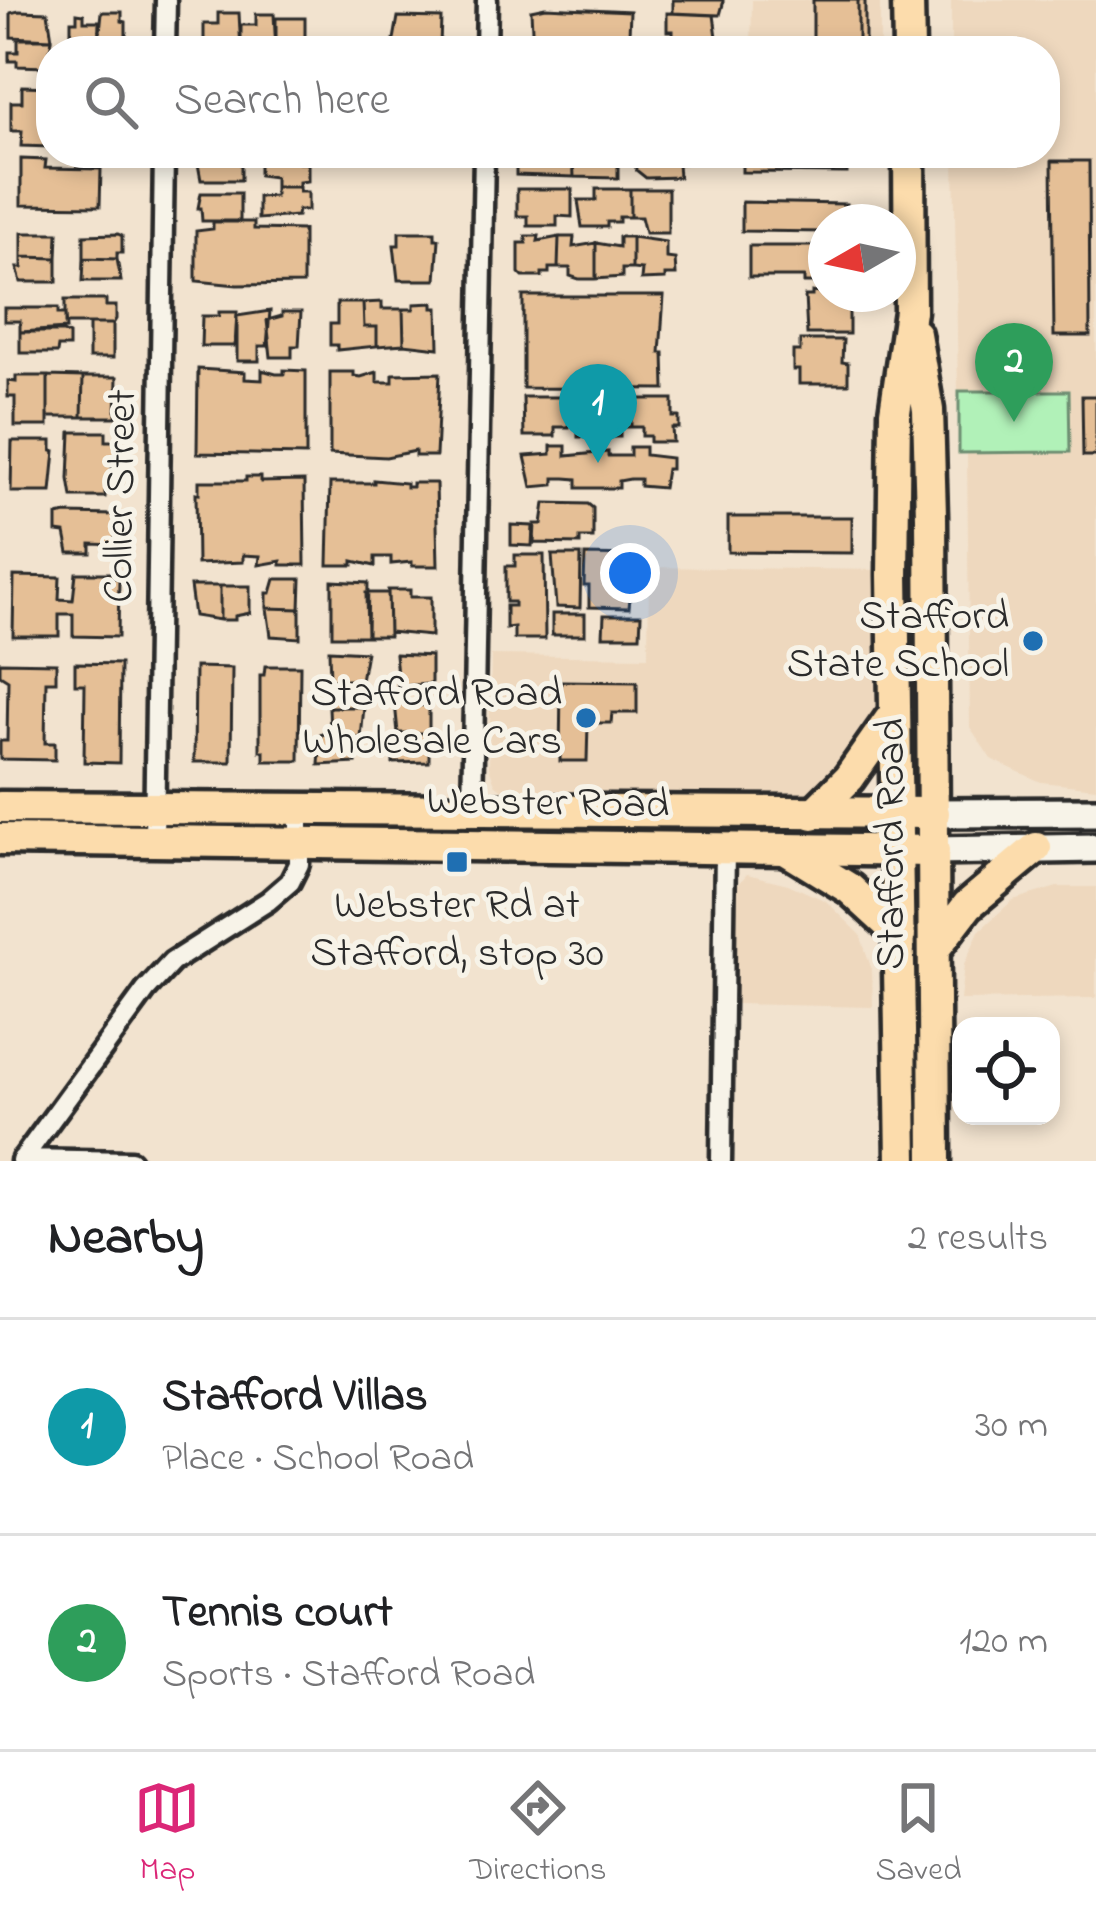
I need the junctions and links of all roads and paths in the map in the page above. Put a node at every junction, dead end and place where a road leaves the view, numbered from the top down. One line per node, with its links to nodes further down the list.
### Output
1 (166, 0): 4 (street)
2 (487, 0): 5 (street)
3 (908, 0): 6 (main road)
4 (165, 36)
5 (486, 36)
6 (908, 36)
7 (164, 168): 15 (street, Collier Street)
8 (484, 168): 17 (street)
9 (909, 168): 10 (main road, Stafford Road)
10 (909, 204)
11 (910, 312): 13 (main road, Stafford Road)
12 (910, 312): 18 (main road, Stafford Road)
13 (894, 714): 20 (main road, Stafford Road); 21 (main road)
14 (0, 807): 15 (main road, Webster Road)
15 (154, 809): 16 (main road, Webster Road); 23 (street, Collier Street)
16 (299, 809): 17 (main road, Webster Road); 24 (street)
17 (472, 811): 21 (main road, Webster Road)
18 (934, 812): 19 (main road, Webster Road); 20 (main road, Webster Road); 30 (main road, Stafford Road)
19 (1096, 812)
20 (897, 813): 21 (main road, Webster Road); 29 (main road, Stafford Road)
21 (813, 814)
22 (0, 838): 23 (main road, Webster Road)
23 (154, 841): 24 (main road, Webster Road)
24 (300, 844): 25 (main road, Webster Road); 33 (street)
25 (725, 848): 28 (main road, Webster Road); 35 (street)
26 (1036, 848): 27 (main road, Webster Road); 30 (main road, Webster Road); 32 (main road)
27 (1096, 848)
28 (785, 849): 29 (main road, Webster Road); 31 (main road)
29 (898, 850): 30 (main road, Webster Road); 31 (main road, Stafford Road)
30 (934, 851): 32 (main road, Stafford Road)
31 (900, 935): 36 (main road, Stafford Road)
32 (935, 948): 37 (main road, Stafford Road)
33 (22, 1160): 34 (street)
34 (131, 1161)
35 (721, 1161)
36 (902, 1161)
37 (935, 1161)

